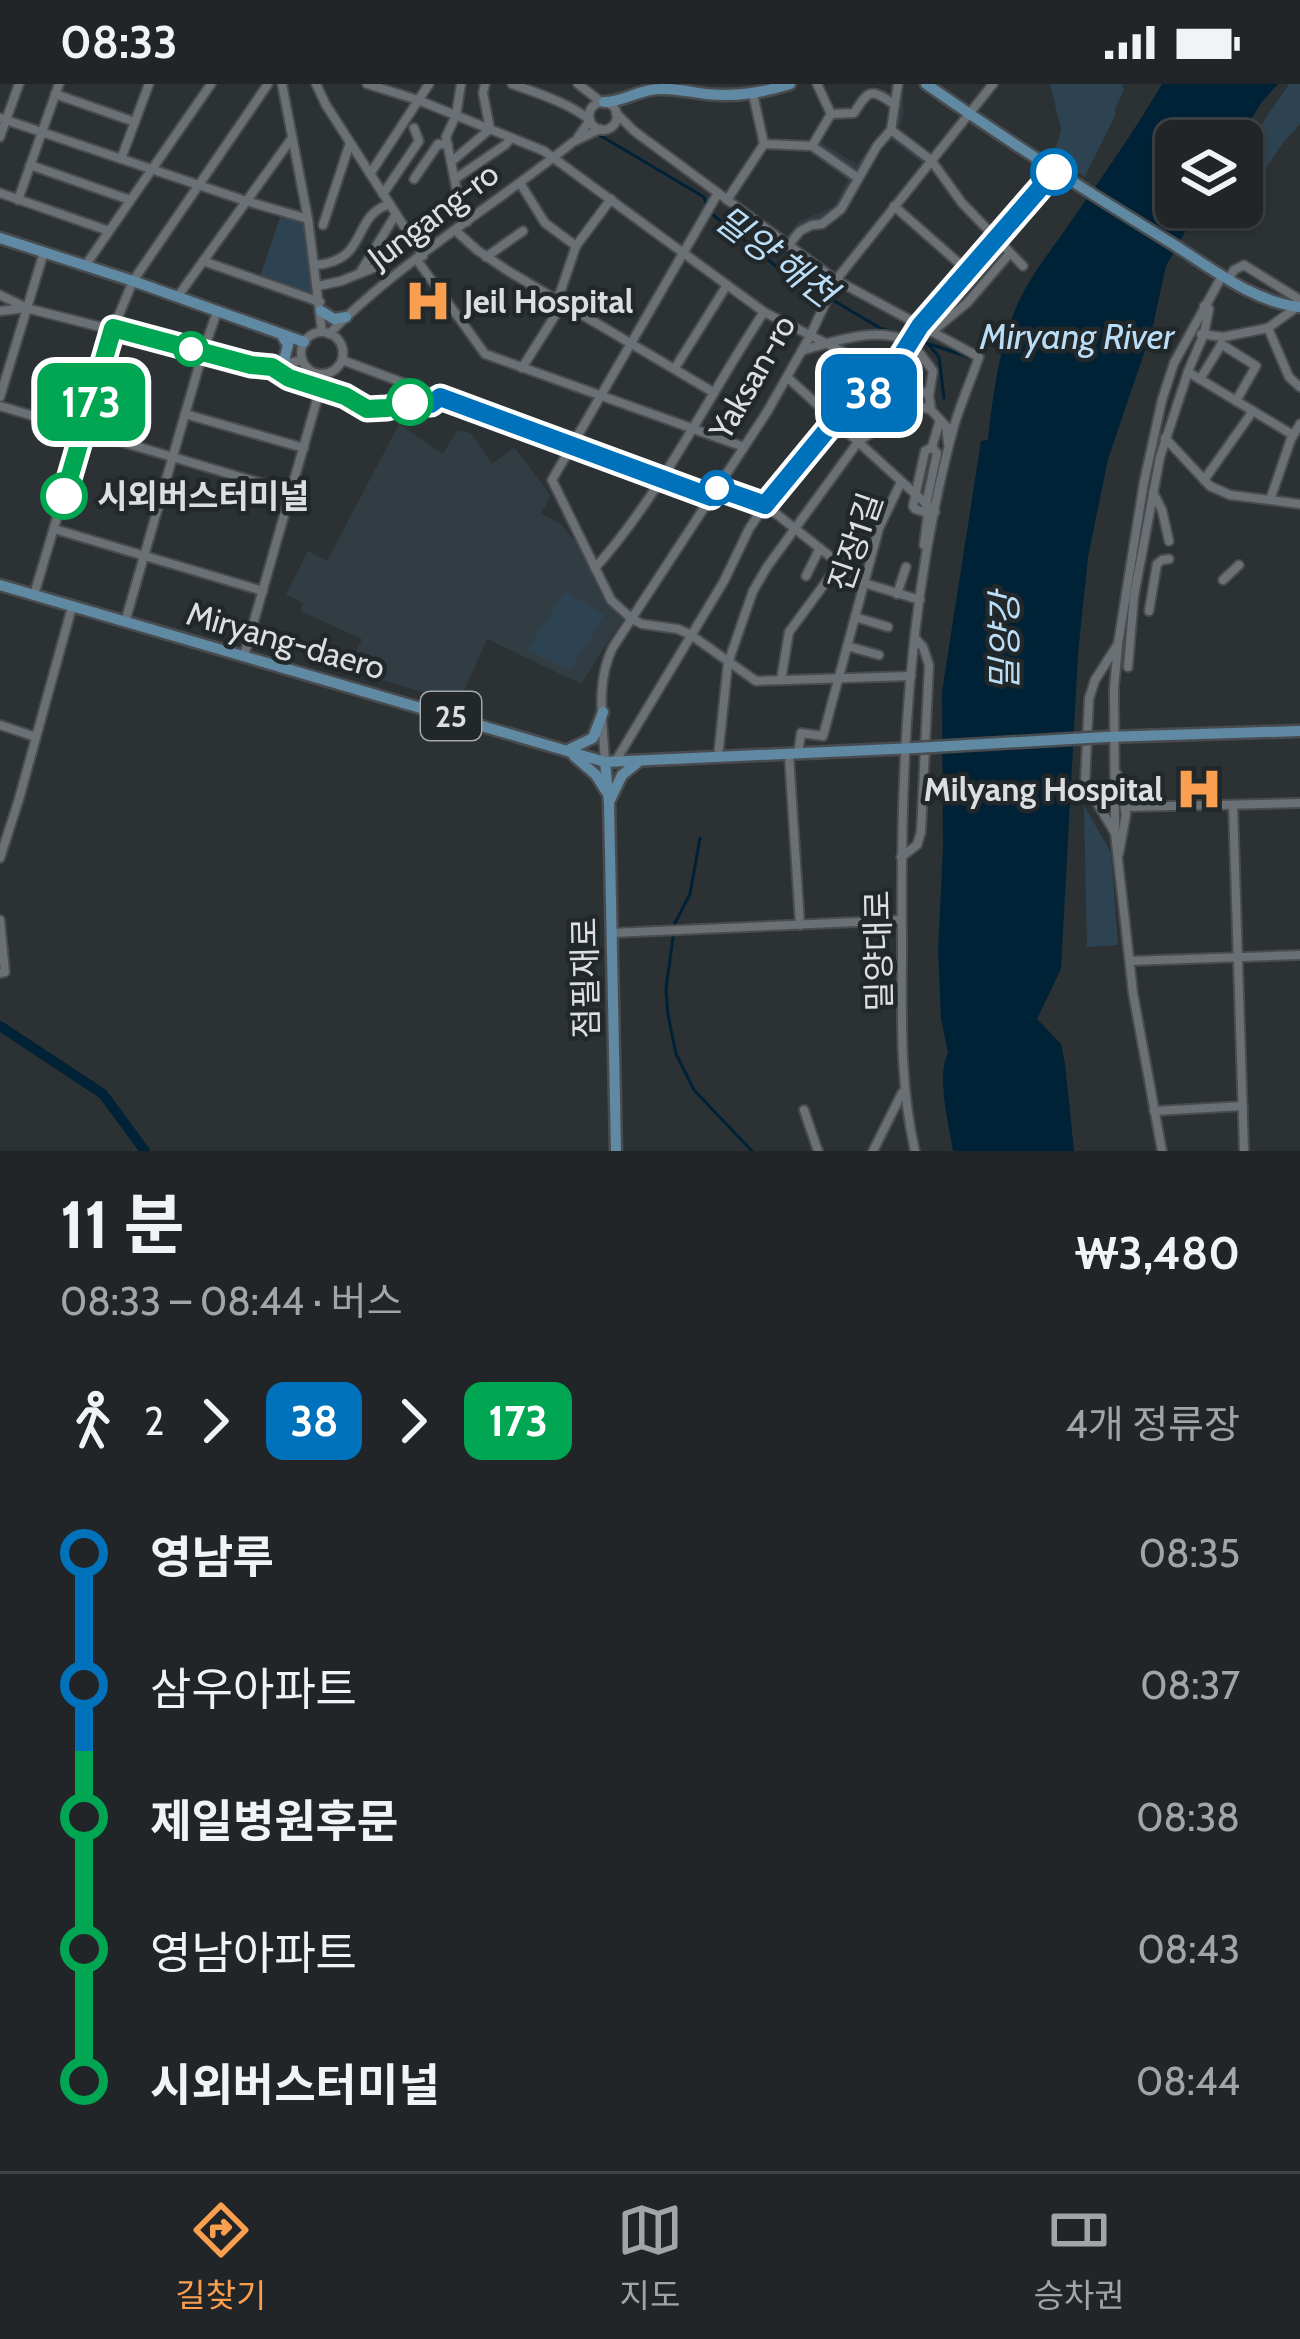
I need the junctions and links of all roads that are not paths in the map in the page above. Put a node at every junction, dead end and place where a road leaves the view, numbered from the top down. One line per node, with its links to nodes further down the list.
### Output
1 (19, 84): 30 (street)
2 (211, 84): 52 (street)
3 (282, 84): 40 (street)
4 (316, 84): 43 (street)
5 (368, 84): 22 (street)
6 (429, 84): 22 (street)
7 (461, 84): 29 (street)
8 (485, 84): 34 (street)
9 (512, 84): 23 (street)
10 (790, 84): 20 (main road)
11 (817, 84): 27 (street)
12 (898, 84): 25 (street)
13 (926, 84): 28 (main road)
14 (993, 84): 28 (street, Yaksan-ro)
15 (144, 85): 32 (street)
16 (263, 85): 59 (street)
17 (578, 85): 24 (street)
18 (57, 89): 32 (street); 38 (street)
19 (700, 89): 20 (main road); 21 (main road)
20 (753, 94): 44 (street)
21 (635, 96): 24 (main road); 26 (main road)
22 (418, 100): 29 (street); 54 (street)
23 (564, 103): 24 (street); 31 (street)
24 (598, 105): 26 (street); 31 (street)
25 (895, 105): 27 (street); 37 (street)
26 (616, 113): 35 (street); 36 (street)
27 (831, 114): 46 (street)
28 (969, 114): 49 (street, Yaksan-ro); 53 (main road)
29 (456, 116): 34 (street); 45 (street)
30 (3, 119): 38 (street); 39 (street)
31 (590, 120): 35 (street); 42 (street)
32 (135, 122): 48 (street)
33 (415, 128): 61 (street)
34 (490, 129): 41 (street); 50 (street)
35 (604, 129): 36 (street); 42 (street)
36 (634, 130): 62 (street)
37 (891, 130): 49 (street); 55 (street)
38 (42, 132): 48 (street); 51 (street)
39 (0, 136)
40 (293, 136): 67 (street); 71 (street)
41 (511, 138): 47 (street); 57 (street)
42 (573, 142): 47 (street, Jungang-ro)
43 (350, 143): 54 (street); 73 (street)
44 (764, 144): 46 (street); 66 (street)
45 (448, 145): 50 (street); 56 (street)
46 (812, 146): 55 (street)
47 (554, 158): 58 (street, Jungang-ro); 63 (street)
48 (121, 159): 52 (street)
49 (931, 160): 69 (street, Yaksan-ro); 78 (street)
50 (452, 162): 57 (street)
51 (30, 165): 64 (street); 65 (street)
52 (152, 169): 59 (street); 65 (street)
53 (1055, 171): 78 (street); 93 (main road)
54 (370, 174): 61 (street)
55 (858, 178): 80 (street)
56 (413, 179)
57 (455, 179): 72 (street)
58 (520, 183): 72 (street, Jungang-ro); 79 (street)
59 (200, 185): 67 (street); 95 (street)
60 (0, 194): 64 (street)
61 (383, 194): 68 (street)
62 (717, 194): 66 (street); 82 (street)
63 (610, 199): 79 (street); 82 (street)
64 (18, 200): 76 (street)
65 (130, 200): 76 (street)
66 (727, 200): 80 (street)
67 (246, 201): 71 (street); 86 (street)
68 (390, 204): 70 (street); 88 (street)
69 (894, 206): 91 (street); 94 (street, Yaksan-ro)
70 (396, 214): 85 (street); 92 (street)
71 (308, 220): 88 (street)
72 (467, 222): 74 (street, Jungang-ro)
73 (323, 225)
74 (456, 231): 84 (street); 85 (street, Jungang-ro)
75 (523, 231): 84 (street)
76 (109, 232): 89 (street)
77 (0, 238): 81 (main road)
78 (996, 239): 83 (street); 91 (street)
79 (576, 246): 100 (street)
80 (788, 246): 94 (street)
81 (44, 252): 89 (main road); 104 (street)
82 (682, 253): 96 (street); 119 (street)
83 (1010, 253): 90 (street); 112 (street)
84 (486, 257): 100 (street)
85 (420, 258): 108 (street, Jungang-ro); 127 (street)
86 (203, 262): 99 (street); 102 (street)
87 (386, 263): 92 (street)
88 (315, 265): 97 (street)
89 (85, 266): 95 (main road)
90 (1023, 266)
91 (968, 271): 109 (street)
92 (361, 273): 97 (street)
93 (1222, 274): 101 (street); 103 (main road)
94 (836, 280): 109 (street); 116 (street, Yaksan-ro)
95 (134, 281): 99 (main road); 110 (street)
96 (727, 285): 107 (street); 128 (street)
97 (318, 286): 102 (street)
98 (0, 295): 104 (street)
99 (178, 298): 106 (main road)
100 (558, 299): 119 (street); 127 (street)
101 (1204, 306): 115 (street); 198 (street)
102 (320, 307): 108 (main road); 113 (street)
103 (1298, 307): 111 (street)
104 (26, 308): 105 (street); 110 (street); 141 (street)
105 (0, 311)
106 (217, 312): 114 (main road); 123 (street)
107 (764, 312): 116 (street); 136 (street)
108 (346, 317): 113 (street, Jungang-ro)
109 (920, 326): 112 (street); 120 (street)
110 (113, 328): 123 (street); 150 (street)
111 (1268, 328): 117 (street); 135 (street)
112 (932, 332): 142 (street)
113 (326, 333): 118 (street); 125 (street)
114 (281, 334): 118 (main road); 126 (main road)
115 (1202, 334): 117 (street); 129 (street)
116 (810, 336): 121 (street); 122 (street, Yaksan-ro)
117 (1221, 340): 133 (street); 140 (street)
118 (304, 342): 124 (street)
119 (630, 342): 128 (street); 137 (street)
120 (910, 343): 121 (street); 131 (street); 138 (street)
121 (825, 344): 122 (street); 131 (street)
122 (802, 350): 132 (street, Yaksan-ro)
123 (203, 352): 126 (street); 145 (street)
124 (302, 359): 126 (street); 130 (street)
125 (342, 360): 130 (street); 139 (street)
126 (277, 366): 134 (street)
127 (521, 368): 137 (street)
128 (675, 368): 136 (street)
129 (1188, 372): 133 (street); 152 (street)
130 (324, 374): 134 (street)
131 (890, 374): 138 (street); 146 (street)
132 (787, 376): 146 (street); 155 (street, Yaksan-ro)
133 (1201, 380): 140 (street)
134 (321, 387): 139 (street); 157 (street)
135 (1300, 387)
136 (713, 392): 149 (street)
137 (598, 395): 149 (street); 154 (street)
138 (929, 395): 143 (street)
139 (440, 397): 154 (street)
140 (1236, 401): 144 (street)
141 (0, 402): 150 (street)
142 (960, 409): 147 (street); 158 (street)
143 (931, 410): 147 (street); 153 (street)
144 (1253, 411): 151 (street); 161 (street)
145 (185, 413): 157 (street); 159 (street)
146 (836, 419): 153 (street); 169 (street)
147 (943, 423): 156 (street); 158 (street)
148 (1300, 424): 151 (street)
149 (692, 428): 155 (street); 160 (street)
150 (83, 430): 159 (street); 172 (street)
151 (1293, 435): 167 (street)
152 (1166, 438): 161 (street); 164 (street)
153 (858, 442): 162 (street); 171 (street)
154 (570, 445): 160 (street); 181 (street)
155 (744, 447): 165 (street, Yaksan-ro)
156 (932, 447): 166 (street); 170 (street)
157 (304, 448): 163 (street)
158 (949, 448): 170 (street)
159 (172, 457): 163 (street); 176 (street)
160 (661, 478): 165 (street); 181 (street)
161 (1204, 480): 167 (street)
162 (901, 482): 166 (street); 184 (street, 진장1길)
163 (291, 491): 186 (street)
164 (1153, 492): 173 (street); 205 (street)
165 (714, 493): 169 (street); 193 (street, Yaksan-ro)
166 (916, 496): 170 (street); 174 (street)
167 (1270, 500): 168 (street)
168 (1300, 504)
169 (765, 505): 171 (street); 196 (street)
170 (931, 509): 189 (street, 밀양대로)
171 (795, 527): 175 (street); 202 (street)
172 (54, 529): 176 (street); 188 (street)
173 (1169, 541)
174 (924, 545)
175 (820, 548): 178 (street); 182 (street)
176 (144, 555): 186 (street); 194 (street)
177 (1169, 559): 191 (street)
178 (840, 563): 184 (street); 208 (street)
179 (1239, 565): 183 (street)
180 (906, 567): 187 (street)
181 (595, 568): 193 (street)
182 (806, 575)
183 (1223, 580)
184 (864, 583): 187 (street); 192 (street, 진장1길)
185 (0, 585): 188 (main road, Miryang-daero / 25)
186 (263, 591): 201 (street)
187 (897, 594): 189 (street)
188 (34, 596): 190 (main road, Miryang-daero / 25)
189 (920, 600): 197 (street, 밀양대로)
190 (72, 607): 194 (main road, Miryang-daero / 25); 214 (street)
191 (1149, 611)
192 (855, 617): 195 (street, 진장1길); 199 (street, 진장1길)
193 (632, 619): 196 (street); 211 (street, Yaksan-ro)
194 (125, 622): 201 (main road, Miryang-daero / 25)
195 (888, 627)
196 (691, 635): 202 (street); 220 (street)
197 (914, 637): 203 (street, 밀양대로); 204 (street)
198 (1118, 644): 209 (street); 210 (street)
199 (847, 646): 200 (street); 207 (street, 진장1길)
200 (879, 655)
201 (244, 656): 217 (main road, Miryang-daero / 25)
202 (728, 663): 208 (street); 219 (street)
203 (912, 663): 204 (street); 206 (street, 밀양대로)
204 (928, 665): 230 (street)
205 (1128, 667)
206 (911, 676): 207 (street); 216 (street, 밀양대로)
207 (838, 679): 208 (street); 218 (street, 진장1길)
208 (781, 680)
209 (1092, 688): 210 (street); 224 (street)
210 (1114, 688): 215 (street)
211 (603, 712): 217 (main road); 220 (street, Yaksan-ro)
212 (0, 727): 214 (street)
213 (1300, 731): 215 (main road)
214 (36, 737): 232 (street)
215 (1110, 737): 216 (main road, Miryang-daero, bridge); 222 (street)
216 (909, 749): 218 (main road, Miryang-daero / 25); 229 (street, 밀양대로)
217 (567, 751): 220 (main road, Miryang-daero / 25); 225 (main road)
218 (793, 755): 219 (main road, Miryang-daero / 25); 238 (street)
219 (718, 758): 221 (main road, Miryang-daero / 25)
220 (610, 762): 221 (main road, Miryang-daero / 25); 225 (main road, 점필재로)
221 (638, 762): 225 (main road)
222 (1114, 767): 223 (street); 228 (street)
223 (1114, 790): 224 (street); 231 (street)
224 (1092, 798): 231 (street)
225 (609, 799): 239 (main road, 점필재로)
226 (1300, 803): 227 (street)
227 (1233, 805): 228 (street); 241 (street)
228 (1125, 807): 235 (street)
229 (902, 831): 230 (street); 233 (street, 밀양대로)
230 (920, 832): 233 (street)
231 (1115, 833): 235 (street)
232 (4, 834): 234 (street)
233 (901, 857): 237 (street, 밀양대로)
234 (0, 858)
235 (1118, 859): 242 (street)
236 (0, 920): 243 (street)
237 (902, 920): 238 (street); 244 (street, 밀양대로)
238 (800, 925): 239 (street)
239 (612, 933): 248 (main road, 점필재로)
240 (1300, 955): 241 (street)
241 (1238, 957): 242 (street); 245 (street)
242 (1130, 961): 247 (street)
243 (0, 973)
244 (903, 1090): 250 (street); 251 (street, 밀양대로)
245 (1243, 1106): 247 (street); 253 (street)
246 (804, 1110): 249 (street)
247 (1154, 1111): 252 (street)
248 (616, 1151)
249 (818, 1151)
250 (873, 1151)
251 (915, 1151)
252 (1162, 1151)
253 (1244, 1151)

